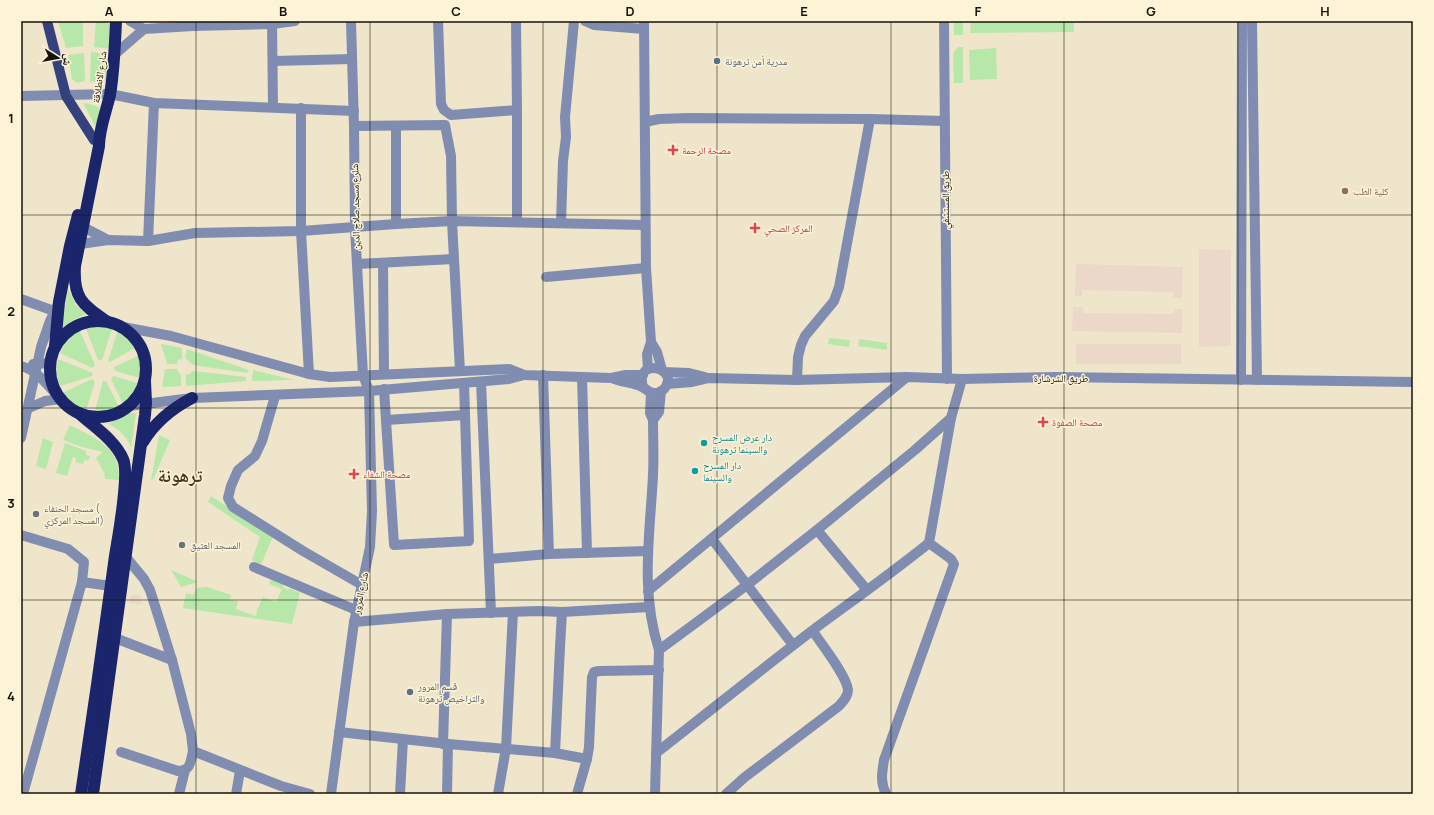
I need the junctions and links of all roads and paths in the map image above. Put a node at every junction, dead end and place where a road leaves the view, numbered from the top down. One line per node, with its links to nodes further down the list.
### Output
1 (47, 21): 21 (main road)
2 (116, 21): 17 (highway, شارع الانطلاقة)
3 (130, 21): 16 (street)
4 (295, 21): 13 (street)
5 (351, 21): 18 (street, شلرع مسجد صلاح الدين)
6 (438, 21): 26 (street)
7 (516, 21): 26 (street)
8 (574, 21): 36 (street)
9 (585, 21): 15 (street)
10 (944, 21): 29 (street, طريق المستشفي)
11 (1242, 21): 74 (street)
12 (1252, 21): 75 (street)
13 (272, 23): 14 (street); 19 (street)
14 (202, 24): 16 (street)
15 (644, 25): 30 (street)
16 (144, 29): 17 (street)
17 (114, 55): 20 (highway, شارع الانطلاقة)
18 (352, 59): 19 (street); 27 (street, شلرع مسجد صلاح الدين)
19 (273, 62): 24 (street)
20 (110, 94): 21 (street); 23 (street); 33 (highway, شارع الانطلاقة)
21 (66, 96): 22 (street); 33 (main road)
22 (21, 97)
23 (154, 103): 24 (street); 43 (street)
24 (273, 107): 25 (street)
25 (301, 108): 27 (street); 41 (street)
26 (517, 110): 35 (street)
27 (354, 111): 31 (street, شلرع مسجد صلاح الدين)
28 (870, 119): 29 (street); 30 (street); 73 (street)
29 (945, 121): 71 (street, طريق المستشفي)
30 (645, 122): 38 (street)
31 (354, 126): 32 (street); 40 (street, شلرع مسجد صلاح الدين)
32 (396, 126): 34 (street); 37 (street)
33 (96, 138): 39 (highway); 51 (highway)
34 (452, 221): 35 (street); 37 (street); 45 (street)
35 (517, 222): 36 (street)
36 (561, 223): 38 (street)
37 (396, 224): 40 (street)
38 (645, 225): 48 (street)
39 (83, 227): 42 (street); 44 (highway)
40 (355, 228): 41 (street); 47 (street, شلرع مسجد صلاح الدين)
41 (301, 231): 43 (street); 62 (street)
42 (108, 240): 43 (street); 44 (street)
43 (148, 241)
44 (80, 244): 52 (highway)
45 (454, 259): 46 (street); 58 (street)
46 (383, 263): 47 (street); 63 (street)
47 (357, 264): 64 (street, شلرع مسجد صلاح الدين)
48 (646, 268): 49 (street); 54 (street)
49 (546, 277)
50 (21, 299): 51 (street)
51 (57, 307): 55 (highway); 57 (street)
52 (106, 321): 53 (highway); 55 (highway)
53 (123, 327): 62 (street); 76 (highway)
54 (651, 342): 59 (street); 61 (street)
55 (56, 346): 60 (highway)
56 (23, 366): 57 (street)
57 (36, 368): 60 (street); 60 (street); 89 (street)
58 (460, 371): 63 (street); 65 (street)
59 (663, 371): 61 (street); 70 (street); 80 (street)
60 (48, 372): 85 (highway); 89 (street)
61 (645, 372): 69 (street); 82 (street)
62 (309, 374): 64 (street)
63 (384, 374): 64 (street)
64 (363, 375): 83 (street, شلرع مسجد صلاح الدين)
65 (524, 375): 66 (street); 77 (street)
66 (543, 375): 67 (street); 103 (street)
67 (582, 377): 69 (street); 102 (street)
68 (907, 377): 71 (street, طريق الشرشارة); 73 (street, طريق الشرشارة); 99 (street)
69 (611, 378): 82 (street)
70 (709, 378): 73 (street, طريق الشرشارة); 80 (street)
71 (947, 379): 72 (street, طريق الشرشارة)
72 (962, 379): 74 (street, طريق الشرشارة); 92 (street)
73 (796, 380)
74 (1241, 380): 75 (street, طريق الشرشارة)
75 (1257, 380): 78 (street, طريق الشرشارة)
76 (145, 381): 87 (highway); 88 (highway)
77 (481, 382): 79 (street); 105 (street)
78 (1413, 382)
79 (464, 383): 81 (street); 91 (street)
80 (664, 388): 82 (street); 94 (street)
81 (384, 389): 83 (street); 93 (street)
82 (647, 390): 94 (street)
83 (369, 391): 84 (street); 108 (street, شارع المرور)
84 (275, 396): 86 (street); 108 (street)
85 (59, 397): 89 (street); 90 (highway)
86 (192, 398): 87 (street); 96 (highway)
87 (146, 403): 88 (street); 96 (highway)
88 (129, 406): 90 (highway)
89 (29, 408): 95 (street)
90 (79, 413): 110 (highway)
91 (465, 415): 93 (street); 93 (street)
92 (951, 418): 97 (street); 100 (street)
93 (386, 420)
94 (654, 420): 101 (street)
95 (21, 438)
96 (141, 447): 104 (highway)
97 (818, 530): 109 (street); 111 (street)
98 (21, 535): 107 (street)
99 (712, 539): 109 (street); 112 (street)
100 (929, 543): 111 (street); 151 (street)
101 (648, 551): 102 (street); 112 (street)
102 (586, 553): 103 (street)
103 (549, 554): 105 (street)
104 (126, 557): 121 (highway); 124 (street)
105 (489, 559): 117 (street)
106 (254, 567): 114 (street)
107 (82, 582): 110 (street); 137 (street)
108 (362, 584): 114 (street, شارع المرور)
109 (747, 585): 122 (street); 123 (street)
110 (111, 586): 139 (highway)
111 (867, 590): 120 (street)
112 (648, 591): 113 (street)
113 (649, 607): 116 (street); 123 (street)
114 (356, 610): 119 (street, شارع المرور)
115 (513, 612): 116 (street); 117 (street); 129 (street)
116 (562, 612): 132 (street)
117 (491, 613): 118 (street)
118 (447, 614): 119 (street); 128 (street)
119 (354, 622): 126 (street, شارع المرور)
120 (813, 631): 122 (street); 150 (street)
121 (114, 638): 124 (street); 140 (highway)
122 (794, 645): 133 (street)
123 (659, 650): 125 (street)
124 (172, 660): 130 (street)
125 (659, 670): 133 (street); 134 (street)
126 (339, 732): 127 (street); 144 (street, شارع المرور)
127 (403, 739): 128 (street); 145 (street)
128 (445, 744): 129 (street); 146 (street)
129 (506, 748): 132 (street); 147 (street)
130 (192, 751): 135 (street); 136 (street)
131 (121, 752): 135 (street)
132 (555, 753): 134 (street)
133 (656, 753): 149 (street)
134 (587, 759): 148 (street)
135 (185, 770): 141 (street)
136 (240, 771): 138 (street); 142 (street)
137 (23, 789)
138 (280, 790): 143 (street)
139 (82, 794)
140 (93, 794)
141 (179, 794)
142 (236, 794)
143 (310, 794)
144 (331, 794)
145 (400, 794)
146 (447, 794)
147 (498, 794)
148 (577, 794)
149 (655, 794)
150 (726, 794)
151 (886, 794)

